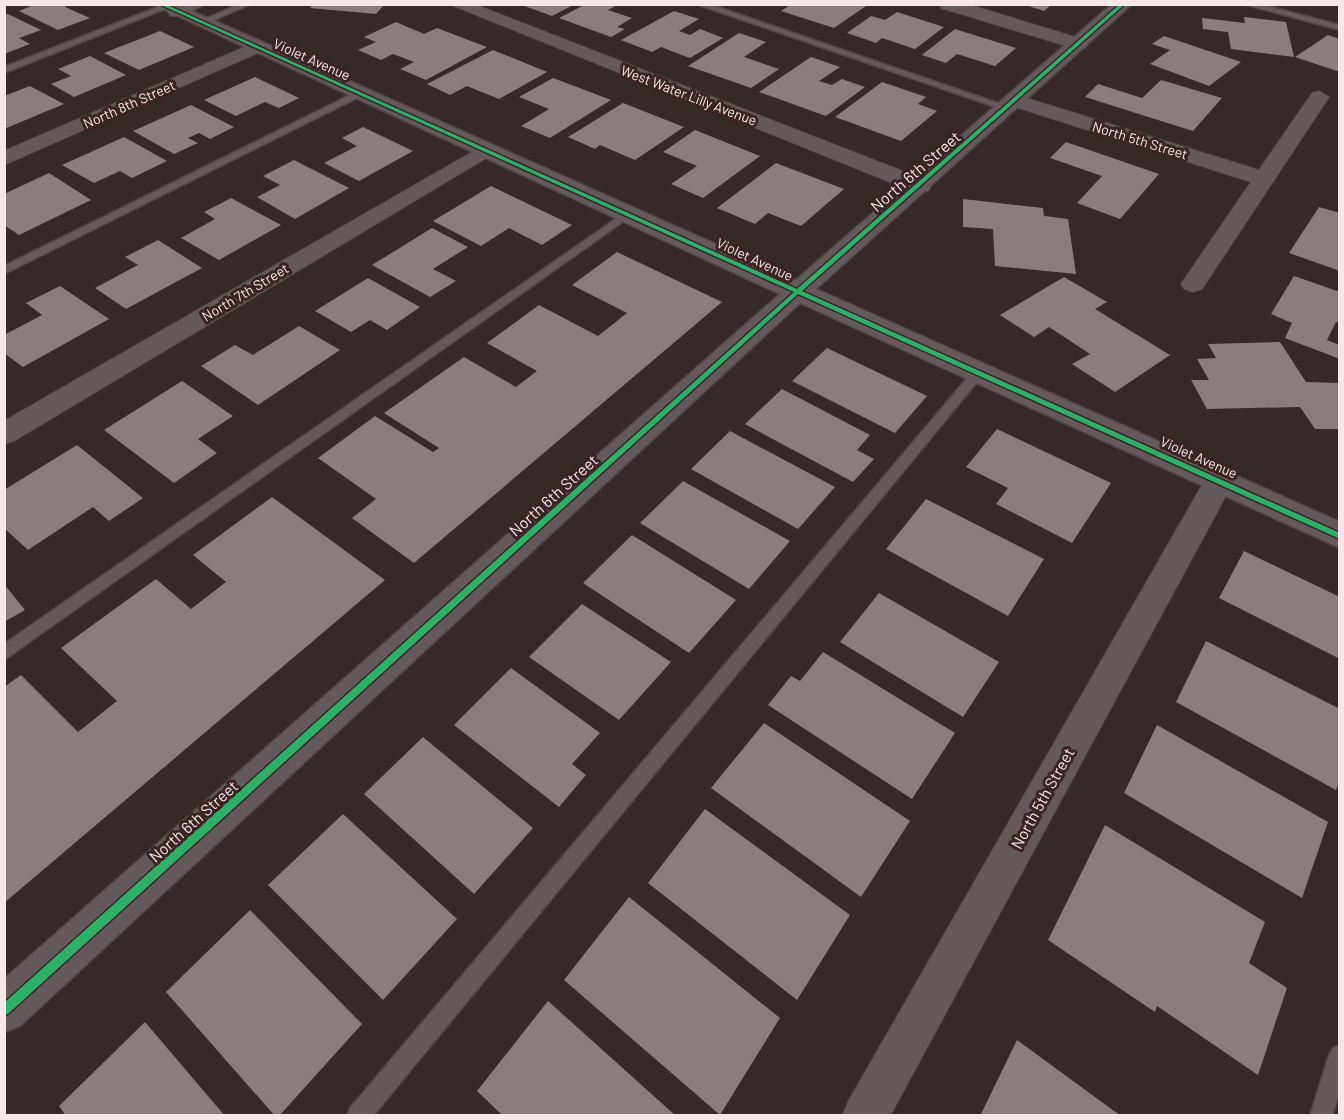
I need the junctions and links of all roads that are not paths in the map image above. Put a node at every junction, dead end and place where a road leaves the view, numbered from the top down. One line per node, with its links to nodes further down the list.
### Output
1 (247, 4): 7 (lane)
2 (457, 4): 18 (street, West Water Lilly Avenue)
3 (700, 4): 14 (lane)
4 (947, 4): 9 (street)
5 (1123, 4): 9 (street, North 6th Street)
6 (1247, 4): 8 (lane)
7 (180, 10): 10 (street, Violet Avenue); 11 (lane)
8 (1340, 28)
9 (1079, 44): 14 (street, North 6th Street)
10 (254, 48): 12 (street, Violet Avenue); 16 (street, North 8th Street)
11 (4, 70)
12 (358, 94): 15 (street, Violet Avenue); 20 (lane)
13 (1319, 97): 17 (street)
14 (1011, 104): 17 (street, North 5th Street); 18 (street, North 6th Street)
15 (486, 150): 19 (street, Violet Avenue); 24 (street, North 7th Street)
16 (4, 159)
17 (1264, 179): 21 (street)
18 (920, 186): 22 (street, North 6th Street)
19 (627, 214): 22 (street, Violet Avenue); 27 (lane)
20 (4, 271)
21 (1193, 284)
22 (796, 293): 23 (street, Violet Avenue); 28 (street, North 6th Street)
23 (978, 373): 25 (street, Violet Avenue); 30 (lane)
24 (4, 434)
25 (1219, 481): 26 (street, Violet Avenue); 31 (street, North 5th Street)
26 (1340, 536)
27 (4, 653)
28 (4, 1010)
29 (1340, 1055): 32 (lane)
30 (358, 1116)
31 (865, 1116)
32 (1321, 1116)

